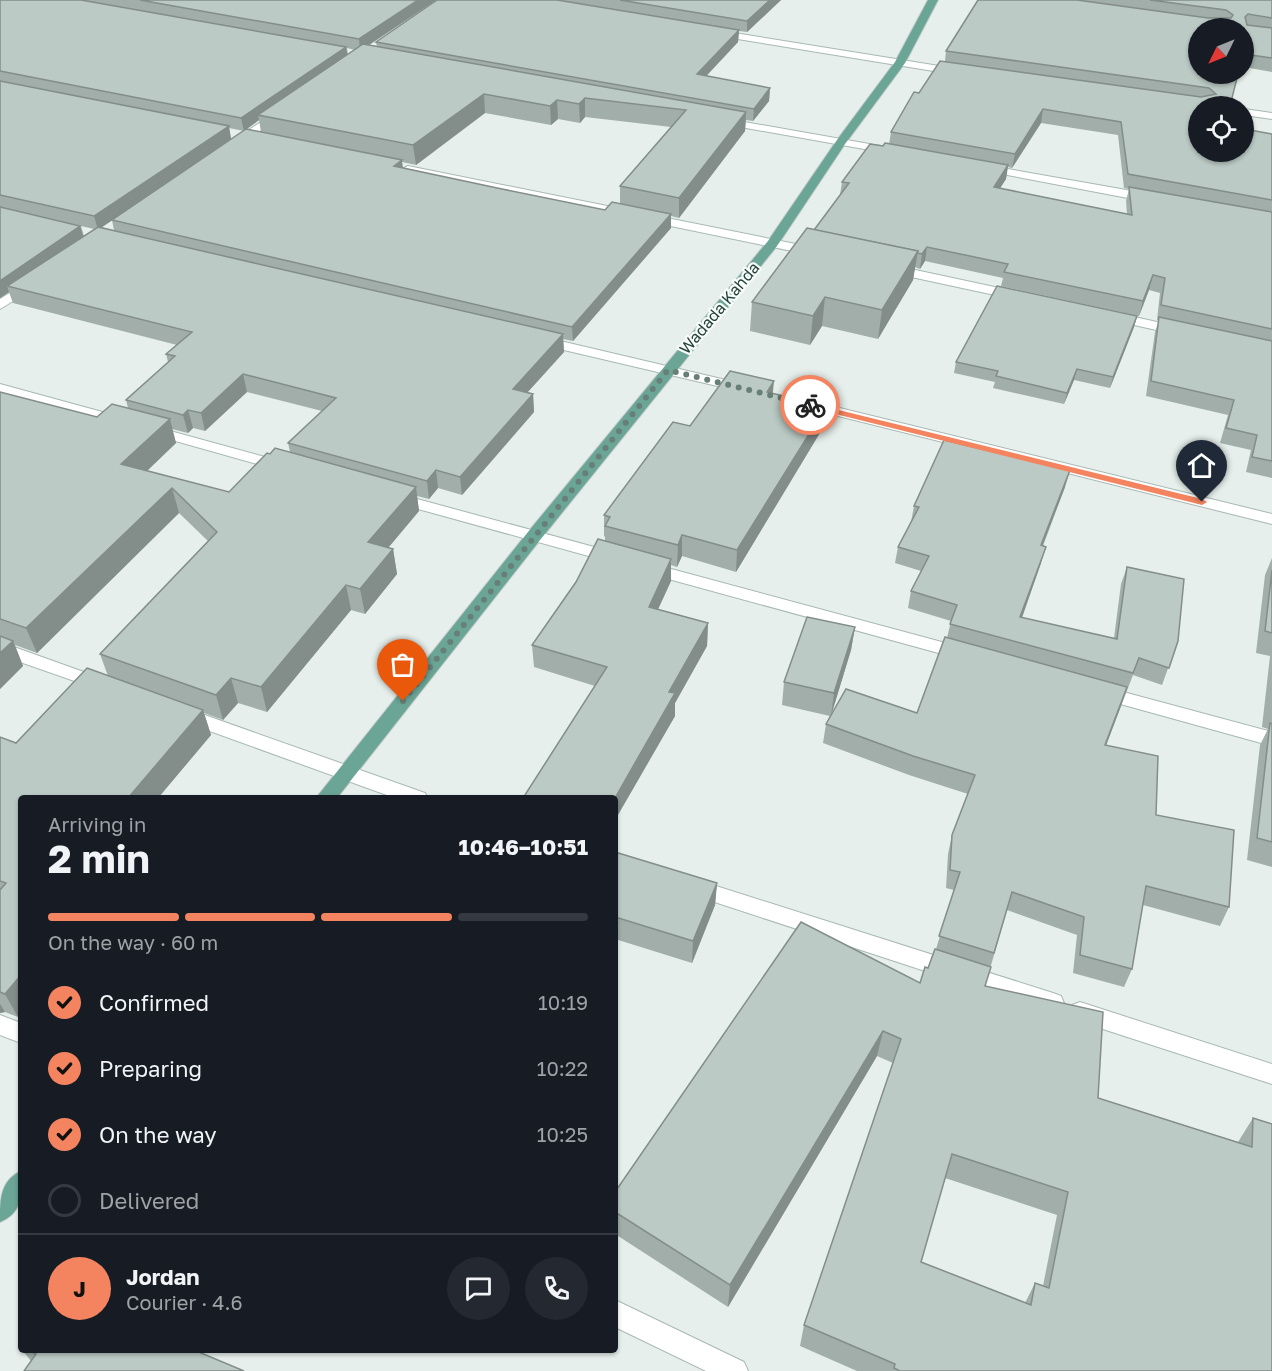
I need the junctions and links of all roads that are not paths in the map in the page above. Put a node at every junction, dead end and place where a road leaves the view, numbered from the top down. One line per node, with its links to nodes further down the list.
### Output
1 (933, 0): 3 (main road, Wadada Kahda)
2 (706, 31): 3 (street)
3 (900, 63): 4 (street); 9 (main road, Wadada Kahda)
4 (969, 73)
5 (294, 103): 10 (street)
6 (1254, 114): 7 (street)
7 (1272, 117)
8 (713, 119): 9 (street)
9 (841, 142): 11 (street); 15 (main road, Wadada Kahda)
10 (226, 150)
11 (899, 152)
12 (969, 165): 14 (street)
13 (398, 167): 15 (street)
14 (1155, 199)
15 (773, 243): 16 (street); 24 (main road, Wadada Kahda)
16 (831, 256)
17 (878, 266): 19 (street)
18 (36, 280): 20 (street)
19 (1028, 298)
20 (0, 304)
21 (1098, 313): 22 (street)
22 (1191, 333)
23 (529, 337): 24 (street)
24 (668, 370): 26 (street); 31 (main road, Wadada Kahda)
25 (0, 388): 28 (street)
26 (761, 393)
27 (784, 399): 30 (street)
28 (296, 470)
29 (375, 492): 31 (street)
30 (1272, 519)
31 (534, 536): 33 (street); 38 (main road, Wadada Kahda)
32 (0, 648): 35 (street)
33 (984, 660)
34 (1088, 688): 37 (street)
35 (122, 693)
36 (167, 709): 38 (street)
37 (1272, 739)
38 (345, 774): 39 (main road, Wadada Kahda); 40 (street)
39 (328, 795)
40 (409, 795)
41 (672, 880): 44 (street)
42 (0, 1025): 43 (street)
43 (18, 1032)
44 (1272, 1074)
45 (18, 1187): 46 (main road)
46 (0, 1210)
47 (618, 1314): 48 (street)
48 (735, 1371)

